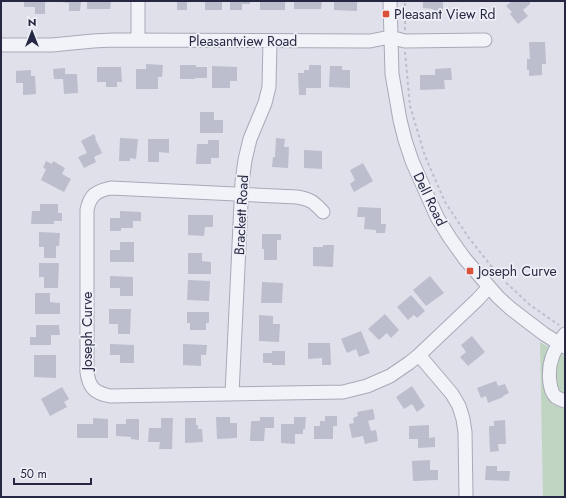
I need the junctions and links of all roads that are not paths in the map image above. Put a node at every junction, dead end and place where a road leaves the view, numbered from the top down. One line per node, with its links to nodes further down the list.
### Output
1 (138, 1): 4 (street)
2 (390, 1): 3 (street, Dell Road)
3 (390, 37): 5 (street, Pleasantview Road); 6 (street, Pleasantview Road); 10 (street, Dell Road)
4 (138, 40): 6 (street, Pleasantview Road); 7 (street, Pleasantview Road)
5 (485, 40)
6 (270, 41): 8 (street, Brackett Road)
7 (1, 45)
8 (242, 194): 9 (street, Joseph Curve); 13 (street, Brackett Road); 13 (street, Joseph Curve)
9 (323, 212)
10 (489, 287): 11 (street, Dell Road); 12 (street, Joseph Curve)
11 (562, 337): 14 (street)
12 (419, 355): 13 (street, Joseph Curve); 15 (street)
13 (232, 394)
14 (565, 401)
15 (466, 497)

